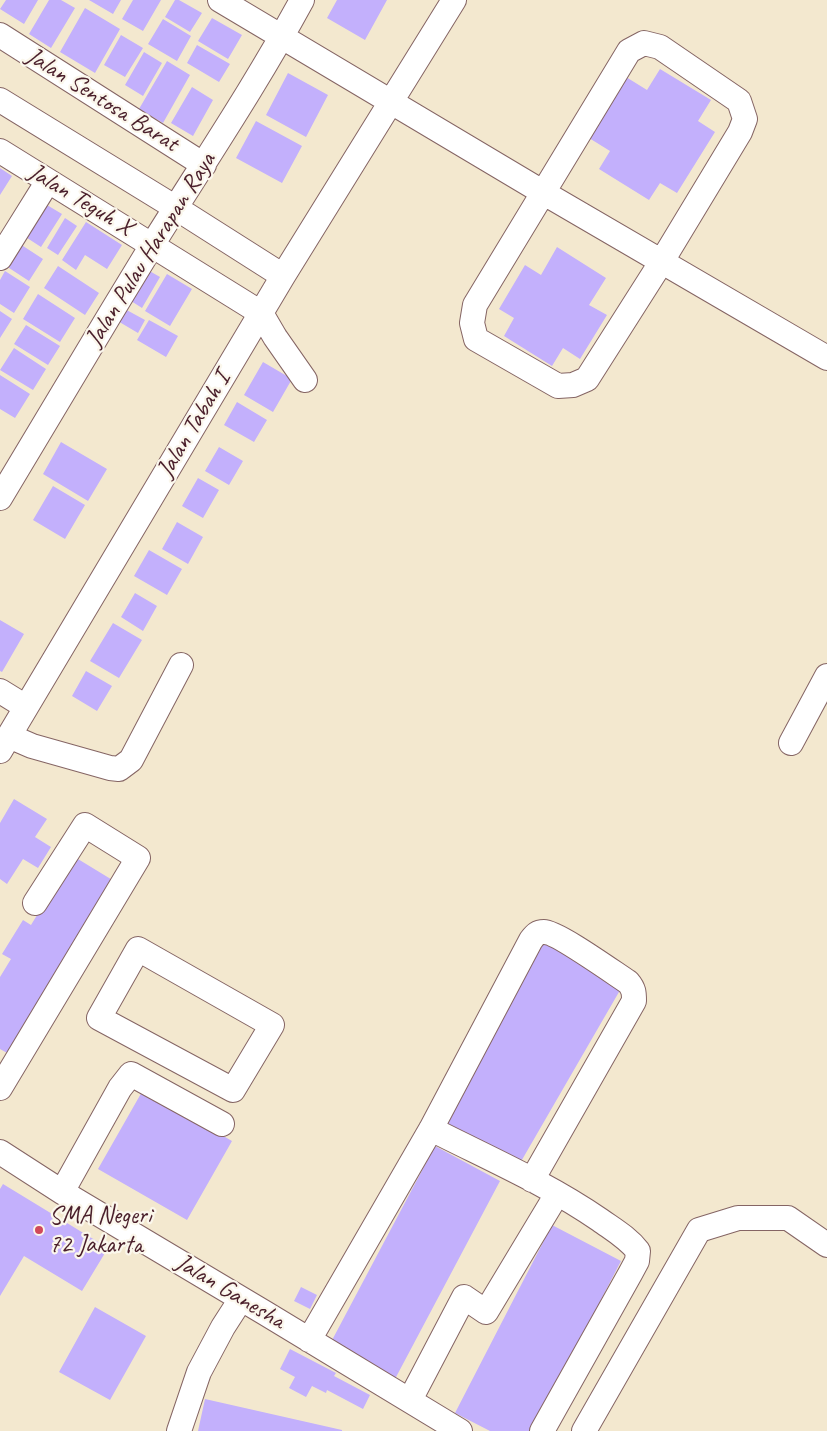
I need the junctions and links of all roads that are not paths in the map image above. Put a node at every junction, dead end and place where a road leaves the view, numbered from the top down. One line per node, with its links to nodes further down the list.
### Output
1 (220, 0): 5 (street)
2 (302, 0): 5 (street, Jalan Pulau Harapan Raya)
3 (454, 0): 7 (street, Jalan Tabah I)
4 (0, 35): 9 (street, Jalan Sentosa Barat)
5 (282, 37): 7 (street); 9 (street, Jalan Pulau Harapan Raya)
6 (0, 100): 12 (street)
7 (391, 102): 11 (street); 16 (street, Jalan Tabah I)
8 (0, 151): 10 (street, Jalan Teguh X)
9 (204, 165): 12 (street, Jalan Pulau Harapan Raya)
10 (48, 181): 13 (street, Jalan Teguh X); 14 (street)
11 (544, 192): 15 (street); 15 (street); 15 (street)
12 (176, 208): 13 (street, Jalan Pulau Harapan Raya); 16 (street)
13 (153, 245): 17 (street, Jalan Teguh X); 20 (street, Jalan Pulau Harapan Raya)
14 (0, 258)
15 (662, 261): 18 (street)
16 (283, 276): 17 (street, Jalan Tabah I)
17 (261, 313): 19 (street); 24 (street, Jalan Tabah I)
18 (827, 358)
19 (305, 380)
20 (0, 498)
21 (181, 665): 25 (street)
22 (827, 676): 26 (street)
23 (0, 691): 24 (street)
24 (26, 707): 25 (street, Jalan Tabah I)
25 (5, 744)
26 (791, 744)
27 (35, 903): 30 (street)
28 (148, 1045): 28 (street); 29 (street)
29 (131, 1074): 31 (street); 35 (street)
30 (0, 1088)
31 (222, 1124)
32 (431, 1129): 34 (street); 34 (street); 39 (street)
33 (0, 1152): 35 (street, Jalan Ganesha)
34 (532, 1180): 36 (street)
35 (62, 1192): 38 (street, Jalan Ganesha)
36 (557, 1194): 40 (street); 43 (street)
37 (827, 1245): 44 (street)
38 (241, 1299): 39 (street, Jalan Ganesha); 41 (street)
39 (309, 1340): 40 (street, Jalan Ganesha)
40 (410, 1400): 42 (street, Jalan Ganesha)
41 (179, 1431)
42 (460, 1431)
43 (542, 1431)
44 (584, 1431)

